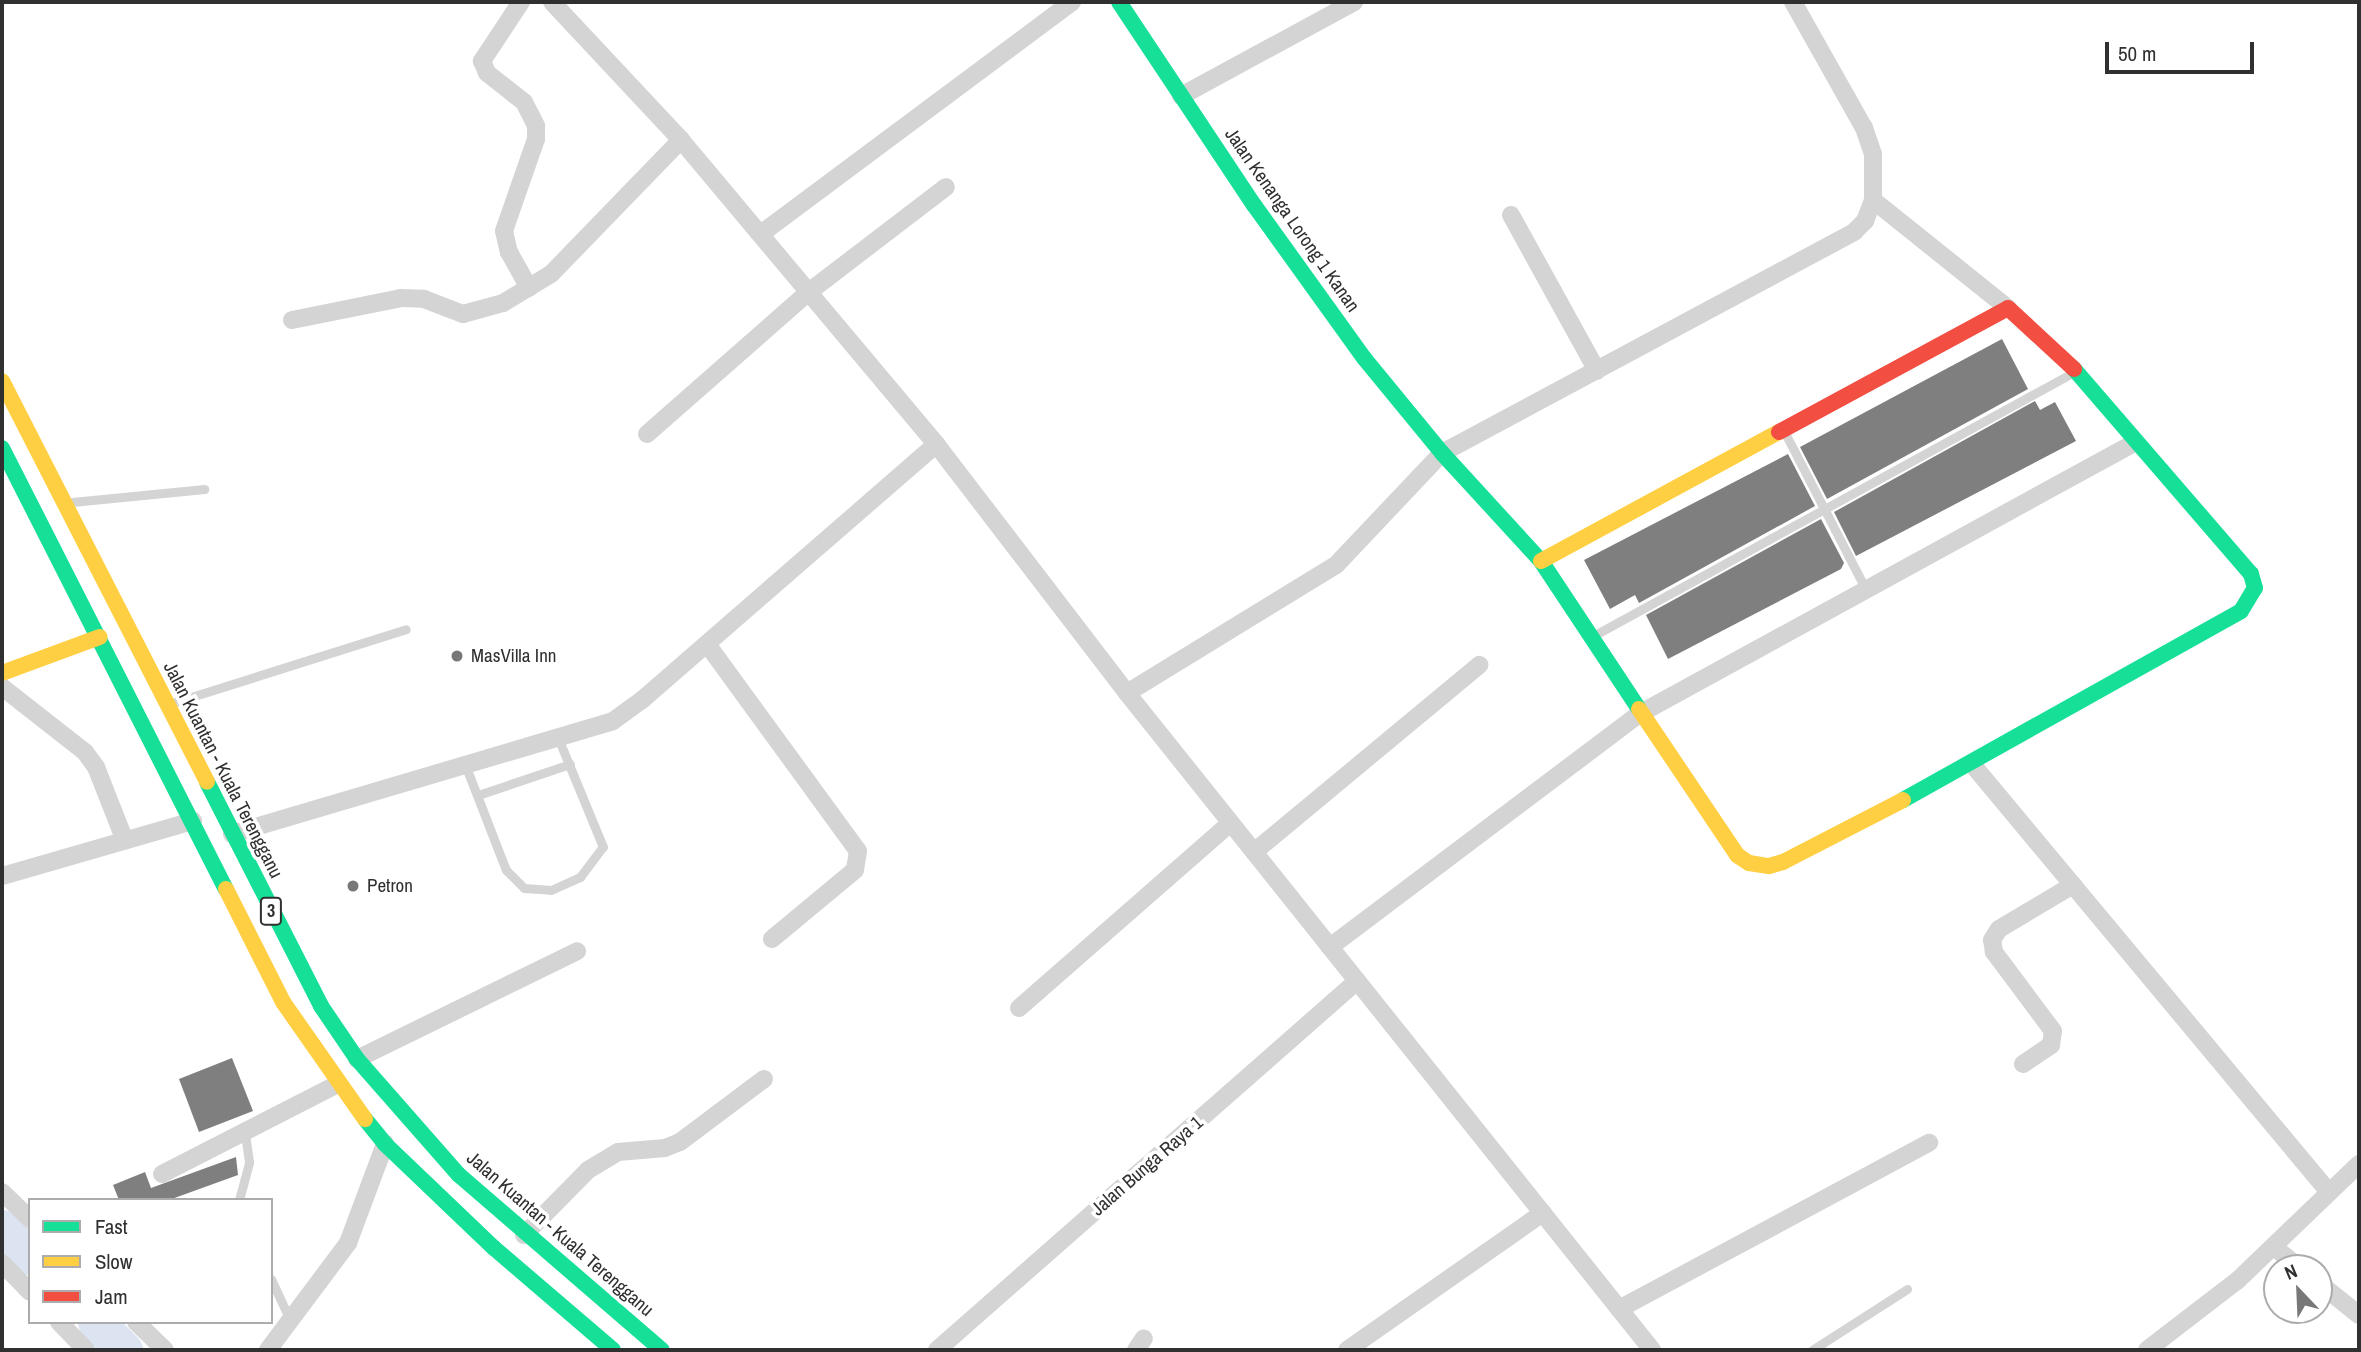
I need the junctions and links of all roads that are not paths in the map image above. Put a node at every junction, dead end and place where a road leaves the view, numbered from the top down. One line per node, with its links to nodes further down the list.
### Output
1 (521, 2): 13 (street)
2 (552, 2): 8 (street)
3 (1072, 2): 12 (street)
4 (1119, 2): 7 (main road, Jalan Kenanga Lorong 1 Kanan)
5 (1354, 2): 7 (street)
6 (1793, 2): 10 (street)
7 (1181, 96): 25 (main road, Jalan Kenanga Lorong 1 Kanan)
8 (681, 140): 12 (street); 13 (street)
9 (946, 187): 14 (street)
10 (1873, 200): 15 (street); 17 (street)
11 (1511, 215): 17 (street)
12 (762, 233): 14 (street)
13 (529, 288): 16 (street)
14 (810, 291): 21 (street); 23 (street)
15 (2008, 307): 18 (main road, Jalan Kenanga Lorong 1 Kanan); 20 (main road)
16 (292, 320)
17 (1597, 370): 25 (street)
18 (2076, 371): 22 (main road, Jalan Kenanga Lorong 1 Kanan); 28 (lane)
19 (2, 380): 27 (main road, Jalan Kuantan - Kuala Terengganu / 3)
20 (1783, 430): 28 (lane); 29 (main road)
21 (647, 434)
22 (2134, 443): 30 (street); 43 (main road, Jalan Kenanga Lorong 1 Kanan)
23 (936, 444): 34 (street); 38 (street)
24 (2, 448): 33 (main road, 3)
25 (1442, 453): 29 (main road, Jalan Kenanga Lorong 1 Kanan); 38 (street)
26 (204, 489): 27 (lane)
27 (63, 502): 39 (main road, Jalan Kuantan - Kuala Terengganu / 3)
28 (1824, 508): 30 (lane); 32 (lane)
29 (1541, 561): 32 (main road, Jalan Kenanga Lorong 1 Kanan)
30 (1867, 591): 40 (street)
31 (406, 629): 39 (lane)
32 (1593, 636): 40 (main road, Jalan Kenanga Lorong 1 Kanan)
33 (100, 637): 36 (main road); 46 (main road, 3)
34 (707, 644): 41 (street); 53 (street)
35 (1479, 665): 50 (street)
36 (2, 673)
37 (2, 687): 49 (street)
38 (1127, 693): 47 (street)
39 (167, 705): 48 (main road, Jalan Kuantan - Kuala Terengganu / 3)
40 (1641, 713): 43 (main road, Jalan Kenanga Lorong 1 Kanan); 54 (street)
41 (559, 740): 42 (lane); 44 (street)
42 (569, 764): 45 (lane); 45 (lane)
43 (1972, 764): 52 (street)
44 (466, 767): 45 (lane); 48 (street)
45 (478, 795)
46 (193, 821): 49 (street); 61 (main road, 3)
47 (1230, 823): 50 (street); 57 (street)
48 (232, 834): 58 (main road, Jalan Kuantan - Kuala Terengganu / 3)
49 (125, 841): 51 (street)
50 (1254, 852): 54 (street)
51 (2, 876)
52 (2073, 885): 59 (street); 67 (street)
53 (772, 939)
54 (1330, 947): 56 (street)
55 (577, 951): 58 (street)
56 (1357, 981): 70 (street); 90 (street, Jalan Bunga Raya 1)
57 (1019, 1007)
58 (357, 1059): 72 (main road, Jalan Kuantan - Kuala Terengganu / 3)
59 (2023, 1064)
60 (764, 1079): 72 (street)
61 (338, 1084): 62 (street); 64 (main road, 3)
62 (245, 1132): 66 (street); 69 (lane)
63 (1929, 1143): 80 (street)
64 (385, 1144): 82 (street); 88 (main road, 3)
65 (2359, 1164): 67 (street)
66 (162, 1174)
67 (2328, 1191): 73 (street)
68 (2, 1192): 71 (street)
69 (240, 1198)
70 (1543, 1213): 80 (street); 91 (street)
71 (28, 1217)
72 (524, 1235): 89 (main road, Jalan Kuantan - Kuala Terengganu / 3)
73 (2274, 1247): 74 (street); 94 (street)
74 (2283, 1254)
75 (2, 1263): 78 (street)
76 (273, 1283): 82 (lane)
77 (1907, 1289): 93 (lane)
78 (28, 1290)
79 (2333, 1294): 81 (street)
80 (1619, 1309): 92 (street)
81 (2359, 1315)
82 (291, 1322): 87 (street)
83 (61, 1324): 85 (street)
84 (138, 1324): 86 (street)
85 (86, 1350)
86 (165, 1350)
87 (268, 1350)
88 (613, 1350)
89 (662, 1350)
90 (937, 1350)
91 (1347, 1350)
92 (1652, 1350)
93 (1812, 1350)
94 (2147, 1350)

